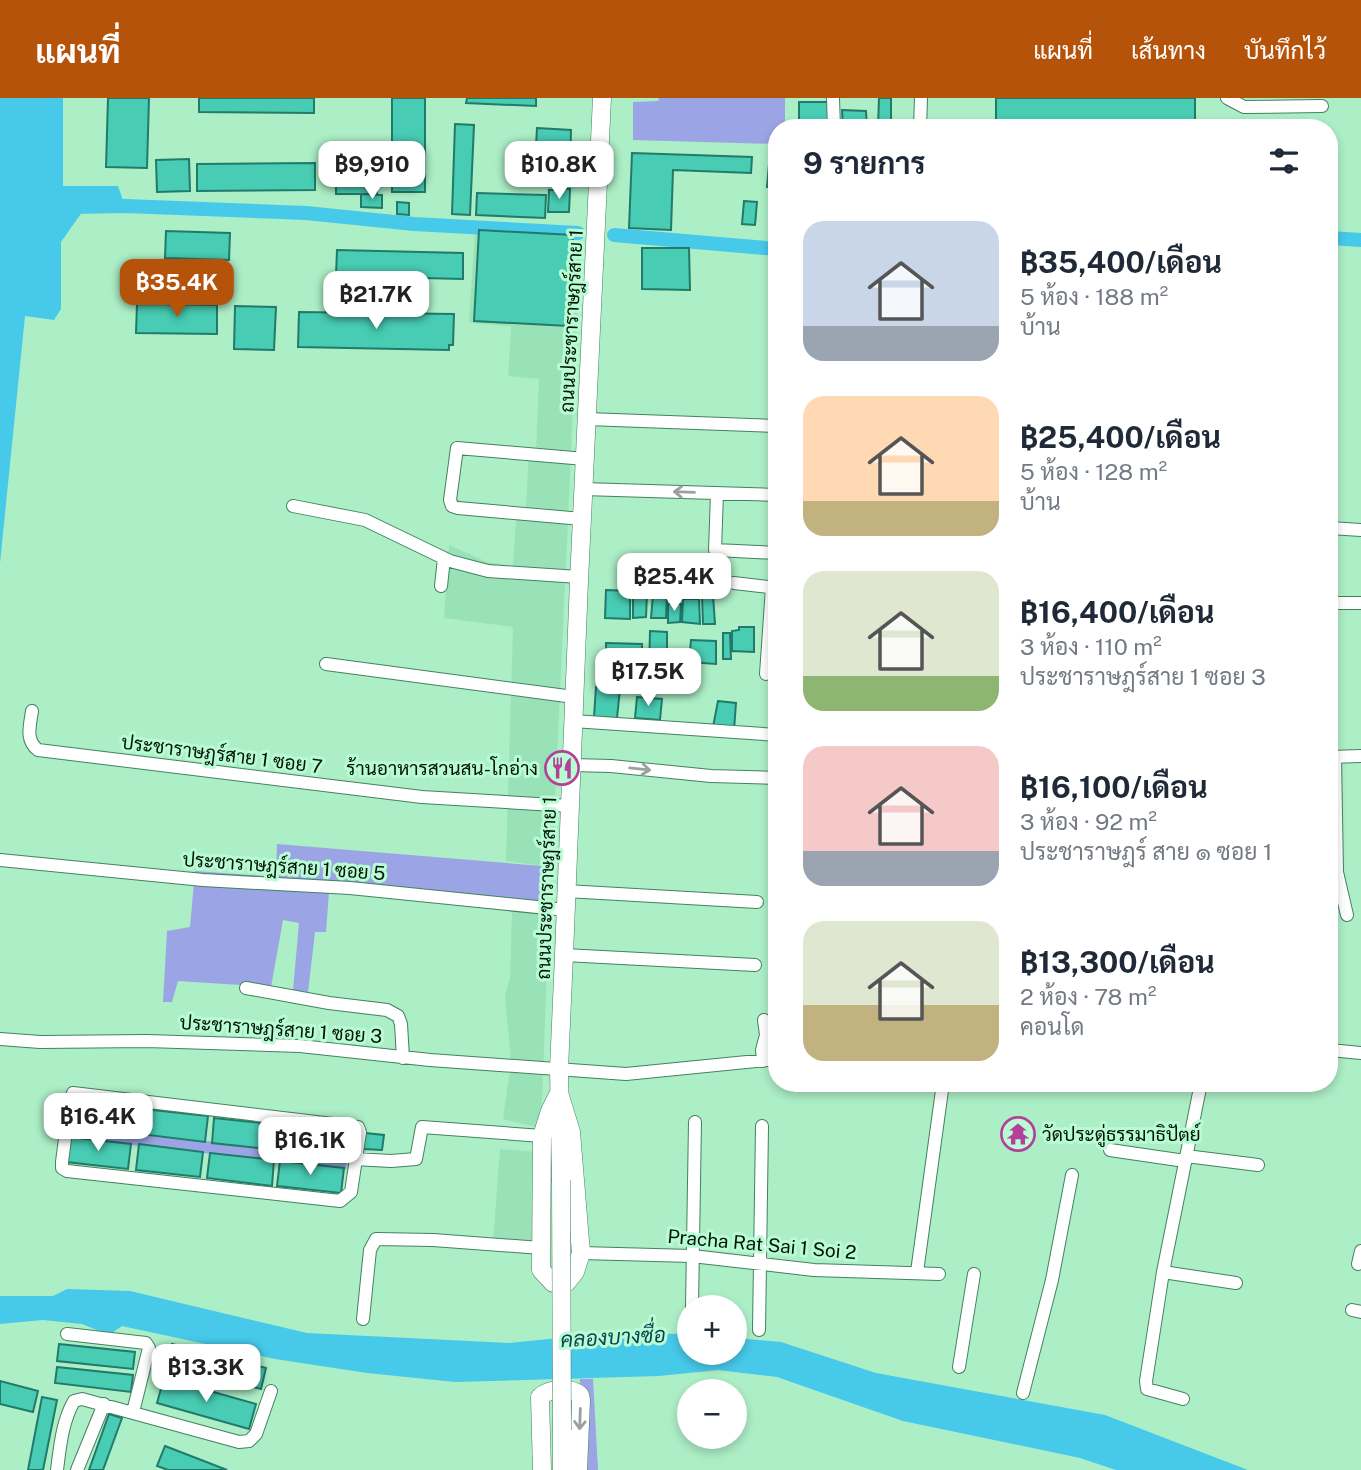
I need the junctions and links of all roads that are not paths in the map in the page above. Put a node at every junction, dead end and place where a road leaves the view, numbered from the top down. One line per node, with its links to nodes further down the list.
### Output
1 (603, 98): 8 (main road, ถนนประชาราษฎร์สาย 1)
2 (834, 98): 6 (street)
3 (921, 98): 7 (street)
4 (1227, 98): 5 (street)
5 (1322, 106)
6 (834, 119)
7 (920, 119)
8 (587, 419): 9 (street); 10 (main road, ถนนประชาราษฎร์สาย 1)
9 (768, 426)
10 (585, 459): 11 (main road, ถนนประชาราษฎร์สาย 1); 15 (street)
11 (583, 489): 12 (street, one-way to 11); 15 (main road, ถนนประชาราษฎร์สาย 1)
12 (717, 493): 13 (street); 18 (street)
13 (768, 495)
14 (293, 506): 19 (street)
15 (582, 519): 20 (main road, ถนนประชาราษฎร์สาย 1)
16 (1338, 529): 17 (street)
17 (1361, 530)
18 (768, 553)
19 (444, 558): 20 (street); 22 (street)
20 (579, 577): 29 (main road, ถนนประชาราษฎร์สาย 1)
21 (734, 583): 23 (street)
22 (441, 586)
23 (768, 587)
24 (1338, 603): 25 (street)
25 (1361, 603)
26 (768, 652): 28 (street)
27 (326, 664): 29 (street)
28 (766, 674)
29 (574, 697): 31 (main road, ถนนประชาราษฎร์สาย 1)
30 (32, 711): 37 (street, ประชาราษฎร์สาย 1 ซอย 7)
31 (573, 721): 32 (street); 35 (main road, ถนนประชาราษฎร์สาย 1)
32 (768, 734)
33 (1361, 756): 34 (street)
34 (1338, 757)
35 (572, 765): 36 (street, one-way to 36); 37 (main road, ถนนประชาราษฎร์สาย 1)
36 (768, 778)
37 (570, 806): 40 (main road, ถนนประชาราษฎร์สาย 1)
38 (0, 860): 42 (street, ประชาราษฎร์สาย 1 ซอย 5)
39 (1338, 877): 43 (street)
40 (566, 891): 41 (street); 42 (main road, ถนนประชาราษฎร์สาย 1)
41 (757, 902)
42 (566, 910): 44 (main road, ถนนประชาราษฎร์สาย 1)
43 (1347, 915)
44 (564, 955): 45 (street); 54 (main road, ถนนประชาราษฎร์สาย 1)
45 (755, 965)
46 (246, 988): 51 (street)
47 (764, 1020): 53 (street)
48 (0, 1039): 51 (street, ประชาราษฎร์สาย 1 ซอย 3)
49 (1338, 1051): 50 (street)
50 (1361, 1053)
51 (402, 1058): 54 (street, ประชาราษฎร์สาย 1 ซอย 3)
52 (768, 1060): 53 (street, ประชาราษฎร์สาย 1 ซอย 3)
53 (763, 1061): 54 (street, ประชาราษฎร์สาย 1 ซอย 3)
54 (559, 1069): 57 (main road, ถนนประชาราษฎร์สาย 1)
55 (942, 1092): 70 (street)
56 (1198, 1092): 63 (street)
57 (559, 1093): 60 (main road); 67 (main road); 88 (main road, ถนนประชาราษฎร์สาย 1, bridge)
58 (695, 1122): 68 (street)
59 (762, 1126): 69 (street)
60 (542, 1136): 62 (street); 66 (main road)
61 (1110, 1150): 63 (street)
62 (354, 1159): 62 (street)
63 (1186, 1159): 64 (street); 71 (street)
64 (1258, 1166)
65 (1072, 1175): 81 (street)
66 (541, 1248): 67 (main road); 76 (street)
67 (581, 1252): 68 (street, Pracha Rat Sai 1 Soi 2)
68 (692, 1256): 69 (street, Pracha Rat Sai 1 Soi 2); 75 (street)
69 (761, 1264): 70 (street, Pracha Rat Sai 1 Soi 2); 77 (street)
70 (917, 1272): 72 (street, Pracha Rat Sai 1 Soi 2)
71 (1163, 1272): 74 (street); 82 (street)
72 (939, 1273)
73 (974, 1274): 79 (street)
74 (1236, 1283)
75 (692, 1295)
76 (363, 1320)
77 (759, 1330)
78 (67, 1334): 84 (street)
79 (959, 1367)
80 (271, 1391): 84 (street)
81 (1023, 1393)
82 (1183, 1399)
83 (104, 1404): 84 (street); 85 (street); 86 (street)
84 (133, 1412)
85 (57, 1470)
86 (77, 1470)
87 (542, 1470): 89 (main road, one-way to 89)
88 (562, 1470)
89 (578, 1470)

